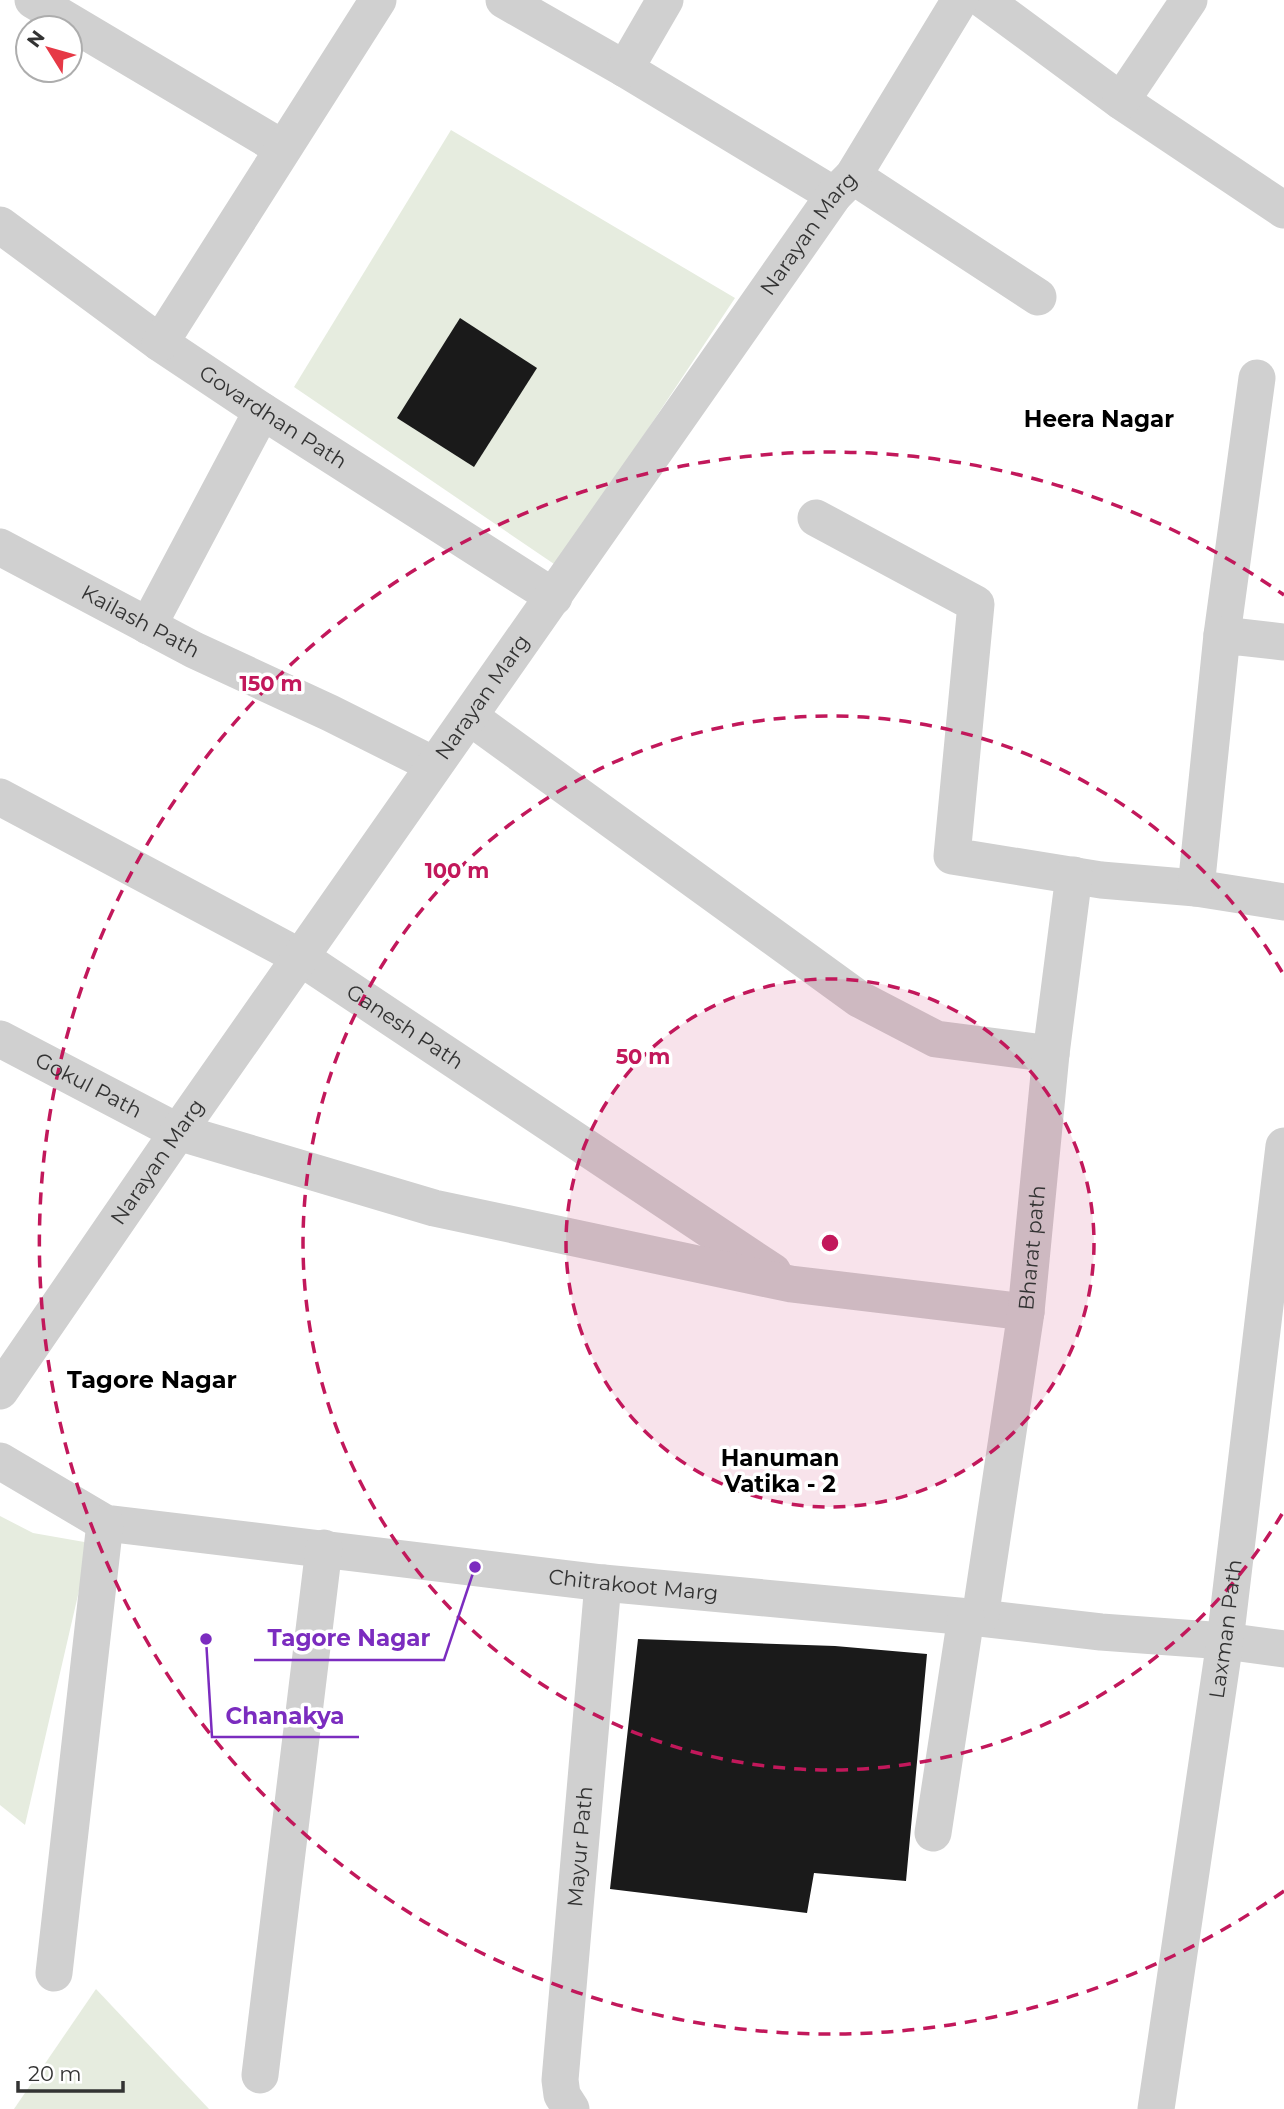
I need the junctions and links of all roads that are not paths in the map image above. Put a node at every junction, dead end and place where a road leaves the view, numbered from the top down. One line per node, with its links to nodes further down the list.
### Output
1 (33, 0): 10 (street)
2 (378, 0): 10 (street)
3 (504, 0): 8 (street)
4 (665, 0): 8 (street)
5 (960, 0): 11 (street, Narayan Marg)
6 (984, 0): 9 (street)
7 (1189, 0): 9 (street)
8 (625, 69): 11 (street)
9 (1121, 102): 12 (street)
10 (282, 148): 15 (street)
11 (844, 186): 14 (street); 20 (street, Narayan Marg)
12 (1284, 210)
13 (0, 225): 15 (street, Govardhan Path)
14 (1038, 297)
15 (160, 342): 17 (street, Govardhan Path)
16 (1257, 378): 22 (street)
17 (262, 411): 20 (street, Govardhan Path); 21 (street)
18 (816, 518): 27 (street)
19 (0, 547): 21 (street, Kailash Path)
20 (554, 597): 24 (street, Narayan Marg)
21 (148, 626): 25 (street, Kailash Path)
22 (1222, 635): 23 (street); 28 (street)
23 (1284, 642)
24 (470, 717): 25 (street, Narayan Marg); 32 (street)
25 (434, 765): 30 (street, Narayan Marg)
26 (0, 797): 30 (street, Ganesh Path)
27 (1074, 875): 28 (street); 32 (street, Bharat path)
28 (1196, 888): 29 (street)
29 (1284, 902)
30 (300, 957): 33 (street, Narayan Marg); 35 (street, Ganesh Path)
31 (0, 1039): 33 (street, Gokul Path)
32 (1051, 1054): 36 (street, Bharat path)
33 (178, 1132): 35 (street, Gokul Path); 37 (street, Narayan Marg)
34 (1284, 1146): 43 (street, Laxman Path)
35 (791, 1284): 36 (street, Gokul Path)
36 (1026, 1312): 42 (street, Bharat path)
37 (0, 1391)
38 (0, 1461): 39 (street, Chitrakoot Marg)
39 (105, 1523): 40 (street, Chitrakoot Marg); 46 (street)
40 (324, 1548): 41 (street, Chitrakoot Marg); 47 (street)
41 (603, 1583): 42 (street, Chitrakoot Marg); 48 (street, Mayur Path)
42 (973, 1618): 43 (street, Chitrakoot Marg); 45 (street, Bharat path)
43 (1225, 1641): 44 (street, Chitrakoot Marg); 49 (street, Laxman Path)
44 (1284, 1649)
45 (933, 1833)
46 (54, 1973)
47 (260, 2076)
48 (571, 2109)
49 (1156, 2109)

